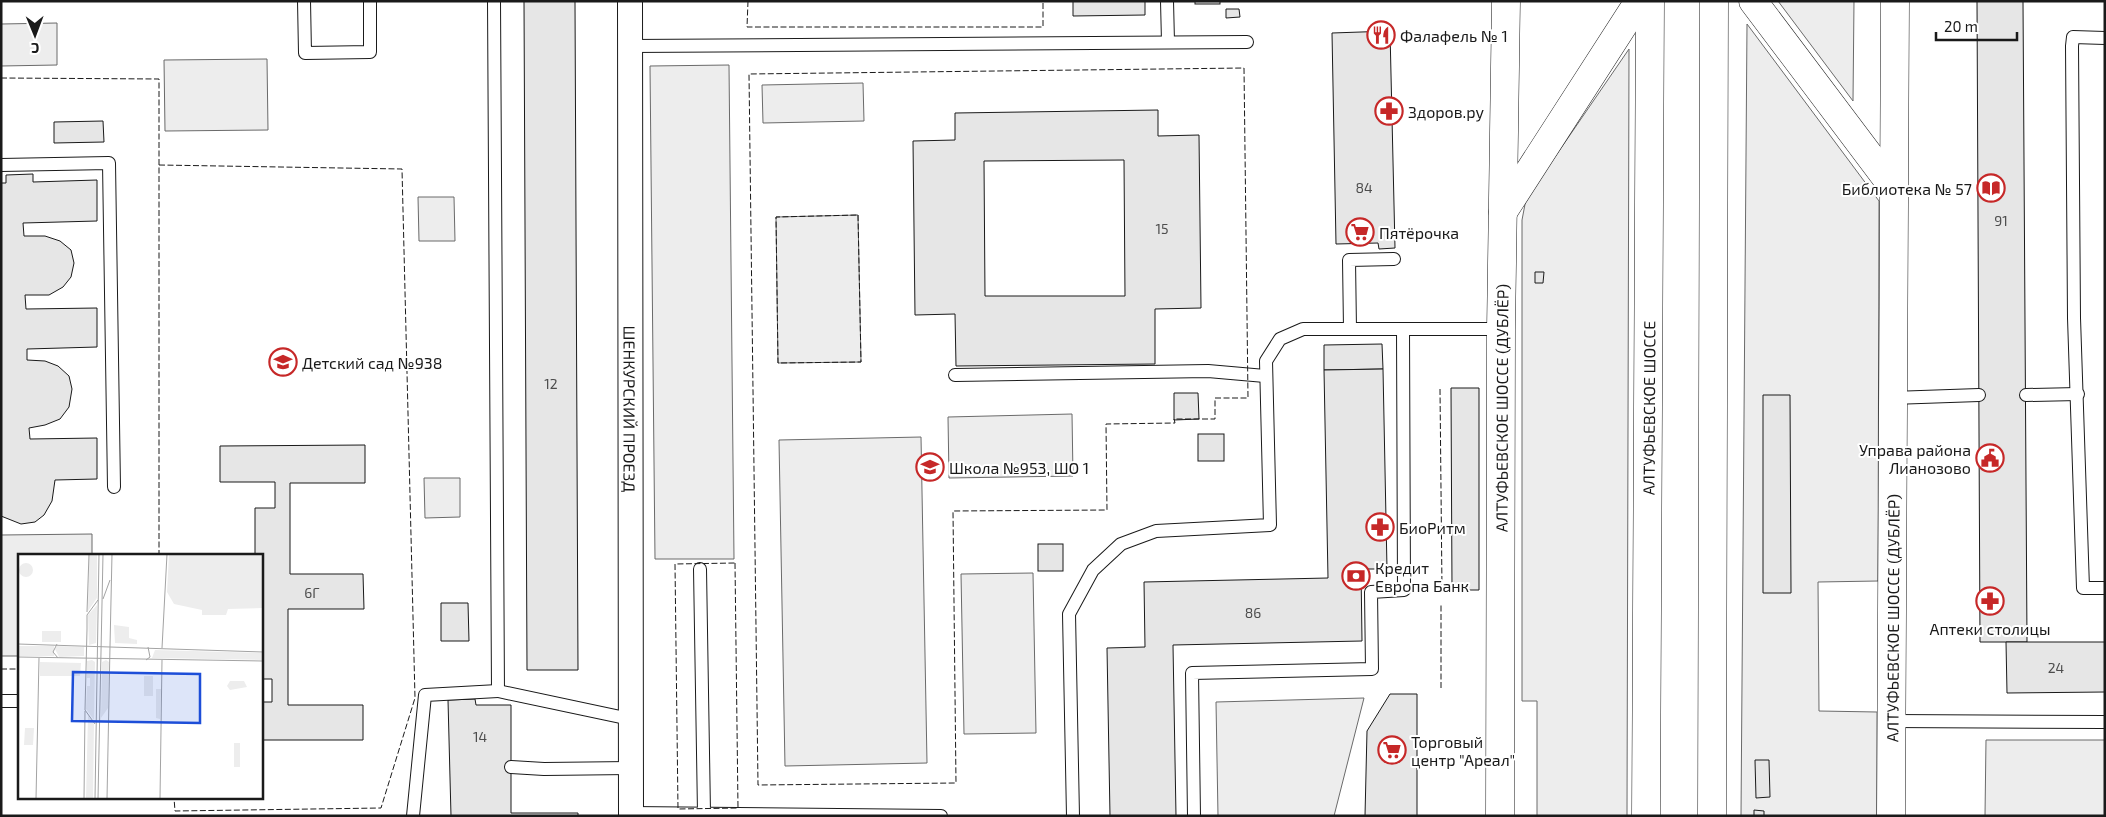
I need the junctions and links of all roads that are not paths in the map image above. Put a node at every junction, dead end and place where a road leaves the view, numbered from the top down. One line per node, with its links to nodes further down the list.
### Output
1 (304, 1): 2 (lane)
2 (370, 1)
3 (494, 1): 32 (lane)
4 (630, 1): 15 (street, ШЕНКУРСКИЙ ПРОЕЗД)
5 (1167, 1): 13 (lane)
6 (1506, 1): 18 (main road, АЛТУФЬЕВСКОЕ ШОССЕ (ДУБЛЁР))
7 (1639, 1): 18 (main road)
8 (1650, 1): 47 (main road, АЛТУФЬЕВСКОЕ ШОССЕ)
9 (1714, 1): 48 (main road)
10 (1753, 1): 17 (main road)
11 (1895, 1): 17 (main road, АЛТУФЬЕВСКОЕ ШОССЕ (ДУБЛЁР))
12 (2105, 38): 25 (lane)
13 (1168, 42): 14 (lane); 15 (lane)
14 (1247, 42)
15 (630, 46): 35 (street, ШЕНКУРСКИЙ ПРОЕЗД)
16 (1, 165): 29 (lane)
17 (1893, 186): 28 (main road, АЛТУФЬЕВСКОЕ ШОССЕ (ДУБЛЁР))
18 (1503, 212): 22 (main road, АЛТУФЬЕВСКОЕ ШОССЕ (ДУБЛЁР))
19 (1394, 259): 20 (lane)
20 (1350, 329): 21 (lane); 24 (lane)
21 (1403, 329): 22 (lane); 45 (lane)
22 (1501, 329): 46 (main road, АЛТУФЬЕВСКОЕ ШОССЕ (ДУБЛЁР))
23 (955, 375): 24 (lane)
24 (1265, 376): 44 (lane)
25 (2078, 394): 27 (lane); 31 (lane)
26 (1979, 395): 28 (lane)
27 (2026, 395)
28 (1892, 398): 36 (main road, АЛТУФЬЕВСКОЕ ШОССЕ (ДУБЛЁР))
29 (114, 487)
30 (700, 569): 41 (lane)
31 (2105, 588)
32 (498, 691): 35 (lane); 42 (lane)
33 (1, 701): 34 (lane)
34 (18, 701)
35 (630, 719): 39 (street, ШЕНКУРСКИЙ ПРОЕЗД)
36 (1891, 721): 37 (lane); 49 (main road, АЛТУФЬЕВСКОЕ ШОССЕ (ДУБЛЁР))
37 (2105, 722)
38 (511, 766): 39 (lane)
39 (630, 768): 40 (street, ШЕНКУРСКИЙ ПРОЕЗД)
40 (630, 814): 41 (lane)
41 (696, 814): 43 (lane)
42 (412, 816)
43 (941, 816)
44 (1072, 816)
45 (1194, 816)
46 (1500, 816)
47 (1646, 816)
48 (1712, 816)
49 (1891, 816)

